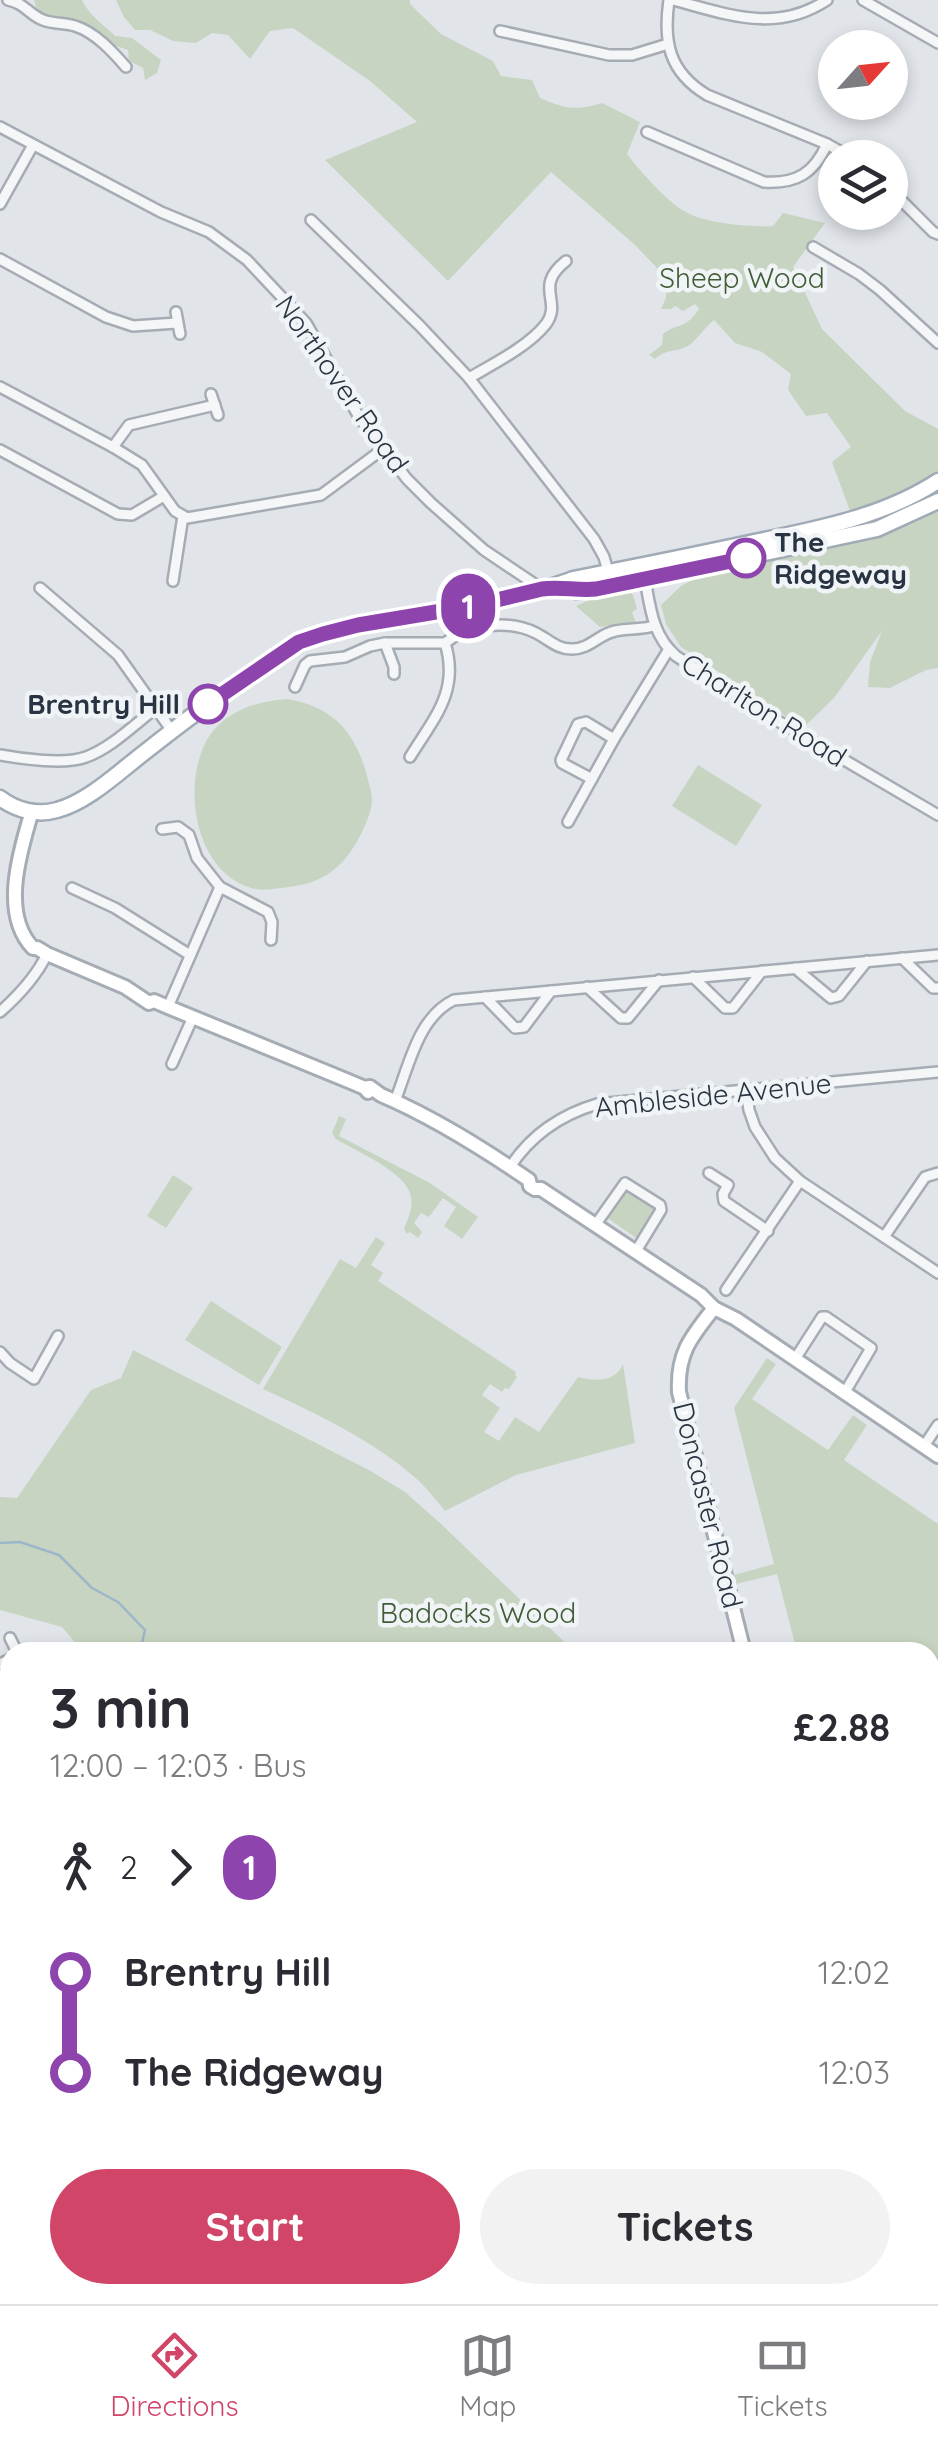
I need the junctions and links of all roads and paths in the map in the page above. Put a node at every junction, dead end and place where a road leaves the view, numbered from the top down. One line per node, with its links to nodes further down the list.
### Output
1 (8, 0): 8 (street)
2 (671, 0): 3 (street); 7 (street)
3 (828, 0)
4 (864, 0): 6 (street)
5 (503, 33): 7 (street)
6 (938, 42)
7 (668, 44): 11 (street)
8 (126, 68)
9 (0, 127): 12 (street, Northover Road)
10 (647, 132): 13 (street)
11 (818, 140)
12 (33, 144): 14 (street); 27 (street, Northover Road)
13 (818, 162)
14 (0, 204)
15 (908, 207): 17 (street)
16 (311, 220): 23 (street)
17 (938, 234)
18 (813, 247): 22 (street)
19 (0, 259): 21 (street)
20 (566, 261): 23 (street)
21 (178, 323)
22 (938, 343)
23 (469, 378): 35 (street)
24 (0, 387): 26 (street)
25 (215, 404): 26 (street)
26 (113, 446): 30 (street)
27 (383, 449): 32 (street); 33 (street, Northover Road)
28 (0, 450): 30 (street)
29 (938, 481): 34 (main road)
30 (164, 496): 32 (street)
31 (938, 501): 34 (main road)
32 (183, 516): 36 (street)
33 (514, 572): 38 (street, Northover Road); 39 (street)
34 (644, 572): 35 (main road); 40 (street, Charlton Road)
35 (610, 579): 38 (main road)
36 (173, 581)
37 (40, 588): 48 (street)
38 (548, 588): 39 (main road)
39 (522, 594): 49 (main road)
40 (654, 626): 42 (street); 43 (street, Charlton Road)
41 (385, 643): 42 (street); 44 (street); 46 (street)
42 (445, 643): 50 (street)
43 (668, 650): 51 (street); 58 (street, Charlton Road)
44 (344, 657): 45 (street); 47 (street)
45 (346, 668)
46 (394, 674)
47 (295, 687)
48 (156, 708): 49 (street); 53 (street)
49 (172, 730): 57 (main road)
50 (425, 732): 52 (street); 54 (street)
51 (614, 738): 55 (street); 55 (street)
52 (435, 739)
53 (0, 755)
54 (410, 757)
55 (592, 780): 59 (street)
56 (0, 798): 57 (main road)
57 (32, 812): 63 (street)
58 (938, 815)
59 (568, 822)
60 (162, 828): 61 (street)
61 (220, 887): 64 (street); 66 (street)
62 (72, 888): 66 (street)
63 (7, 897): 65 (street)
64 (271, 940)
65 (42, 951): 78 (street); 79 (street)
66 (190, 955): 78 (street)
67 (938, 955): 68 (street)
68 (902, 958): 69 (street); 75 (street)
69 (868, 962): 70 (street); 70 (street)
70 (795, 968): 71 (street)
71 (762, 971): 72 (street); 72 (street)
72 (692, 977): 73 (street)
73 (659, 980): 74 (street); 74 (street)
74 (587, 987): 76 (street)
75 (938, 988)
76 (551, 991): 77 (street); 77 (street)
77 (485, 997): 84 (street)
78 (168, 1006): 80 (street)
79 (0, 1012)
80 (193, 1017): 81 (street); 84 (street)
81 (172, 1064)
82 (938, 1072): 83 (street, Ambleside Avenue)
83 (746, 1089): 85 (street, Ambleside Avenue); 88 (street)
84 (396, 1101): 85 (street)
85 (510, 1167): 89 (street)
86 (709, 1173): 90 (street)
87 (938, 1173): 91 (street)
88 (800, 1181): 90 (street); 91 (street)
89 (596, 1224): 92 (street); 92 (street)
90 (768, 1231): 94 (street)
91 (884, 1237): 93 (street)
92 (636, 1251): 95 (street)
93 (938, 1273)
94 (726, 1290)
95 (714, 1308): 98 (street); 105 (street, Doncaster Road)
96 (58, 1336): 97 (street)
97 (0, 1352)
98 (795, 1359): 99 (street); 99 (street)
99 (845, 1392): 101 (street)
100 (938, 1425): 101 (street)
101 (924, 1446): 102 (street)
102 (938, 1456)
103 (10, 1638): 104 (street)
104 (12, 1642)
105 (742, 1642)

